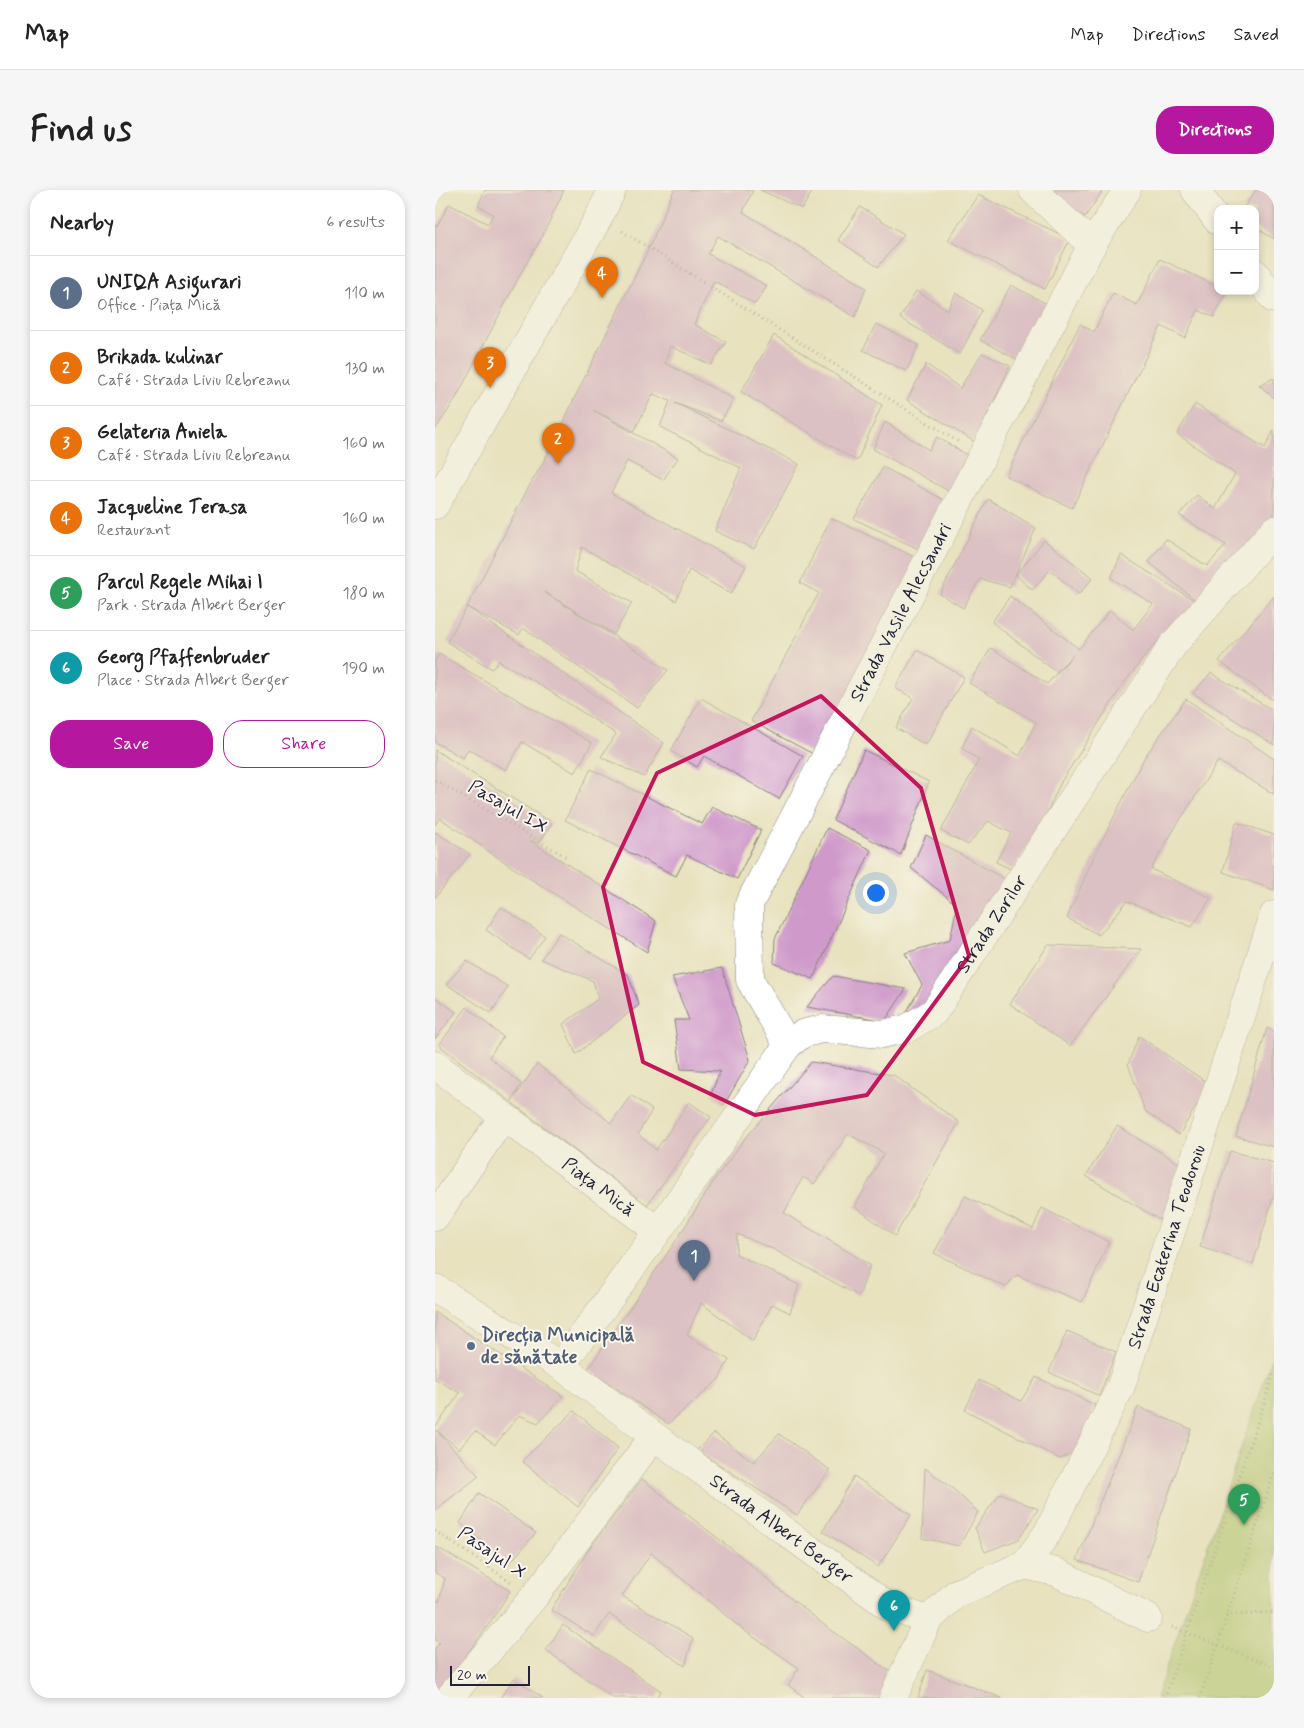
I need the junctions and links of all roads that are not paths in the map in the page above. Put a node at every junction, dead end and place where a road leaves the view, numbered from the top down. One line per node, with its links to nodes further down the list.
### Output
1 (611, 190): 9 (street)
2 (1033, 190): 6 (street)
3 (1127, 190): 6 (street, Strada Vasile Alecsandri)
4 (1195, 190): 5 (street)
5 (1214, 216)
6 (1092, 245): 13 (street, Strada Vasile Alecsandri)
7 (1259, 278): 8 (street)
8 (1274, 299)
9 (443, 472): 10 (street)
10 (435, 505)
11 (1274, 530): 13 (street, Strada Zorilor)
12 (1274, 915): 21 (street, Strada Ecaterina Teodoroiu)
13 (788, 1045): 17 (street, Strada Zorilor)
14 (435, 1065): 15 (street, Piața Mică)
15 (503, 1117): 16 (street); 17 (street, Piața Mică)
16 (435, 1217)
17 (658, 1231): 19 (street)
18 (435, 1288): 19 (street, Strada Albert Berger)
19 (561, 1366): 20 (street, Strada Albert Berger)
20 (654, 1436): 23 (street, Strada Albert Berger); 24 (street)
21 (1025, 1564): 22 (street); 23 (street)
22 (1147, 1618)
23 (929, 1620): 25 (street)
24 (449, 1698)
25 (893, 1698)

